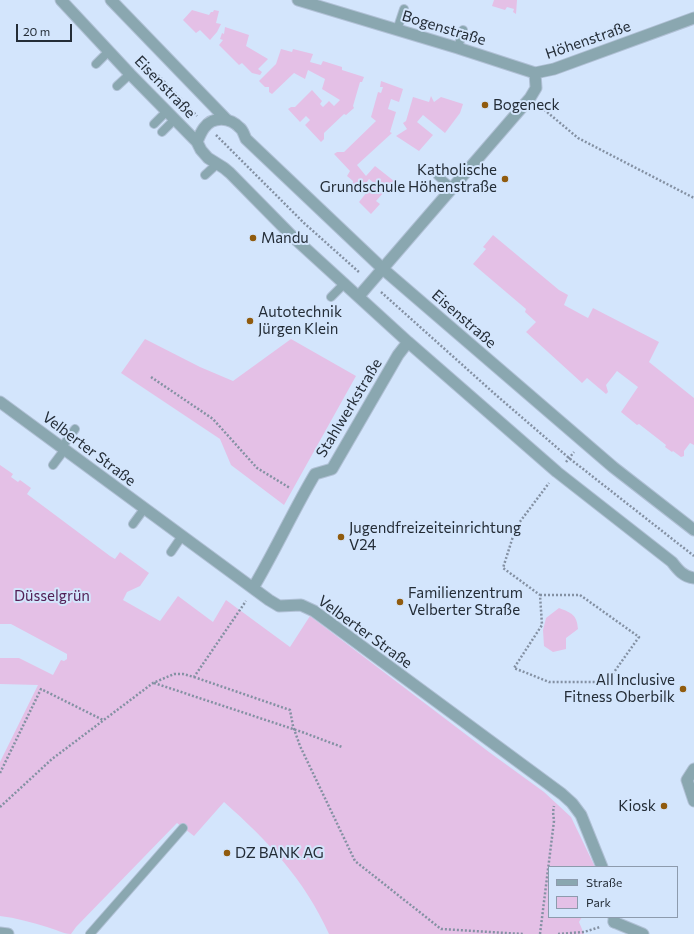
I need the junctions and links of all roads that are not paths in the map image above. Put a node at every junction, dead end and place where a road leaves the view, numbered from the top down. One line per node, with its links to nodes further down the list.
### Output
1 (62, 0): 9 (street, Eisenstraße)
2 (111, 0): 15 (street, Eisenstraße)
3 (298, 0): 6 (street, Bogenstraße)
4 (404, 9): 6 (lane)
5 (694, 18): 11 (street, Höhenstraße)
6 (397, 30): 8 (street, Bogenstraße)
7 (463, 30): 8 (lane)
8 (458, 48): 11 (street, Bogenstraße)
9 (109, 51): 10 (lane); 12 (street, Eisenstraße)
10 (96, 64)
11 (535, 73): 22 (street, Höhenstraße)
12 (130, 74): 13 (lane); 14 (street, Eisenstraße)
13 (117, 86)
14 (171, 115): 16 (lane); 17 (lane); 18 (street, Eisenstraße)
15 (226, 119): 18 (street, Eisenstraße); 23 (street, Eisenstraße)
16 (154, 124)
17 (162, 132)
18 (197, 142): 19 (street, Eisenstraße)
19 (217, 164): 20 (lane); 24 (street, Eisenstraße)
20 (205, 176)
21 (438, 176): 22 (lane)
22 (452, 188): 23 (street, Höhenstraße)
23 (383, 269): 25 (street, Höhenstraße); 34 (street, Eisenstraße)
24 (345, 283): 25 (street, Eisenstraße); 26 (lane)
25 (359, 296): 27 (street, Eisenstraße)
26 (331, 297)
27 (408, 342): 37 (street, Eisenstraße); 38 (street, Stahlwerkstraße)
28 (0, 402): 30 (street, Velberter Straße)
29 (75, 429): 30 (lane)
30 (64, 448): 31 (lane); 32 (street, Velberter Straße)
31 (53, 465)
32 (144, 509): 33 (lane); 35 (street, Velberter Straße)
33 (133, 524)
34 (694, 530)
35 (182, 536): 36 (lane); 38 (street, Velberter Straße)
36 (171, 552)
37 (692, 579)
38 (253, 588): 42 (street, Velberter Straße)
39 (694, 769): 40 (street)
40 (694, 800)
41 (183, 828): 46 (lane)
42 (602, 866)
43 (614, 920): 47 (street)
44 (0, 933): 45 (street)
45 (8, 934)
46 (90, 934)
47 (643, 934)

